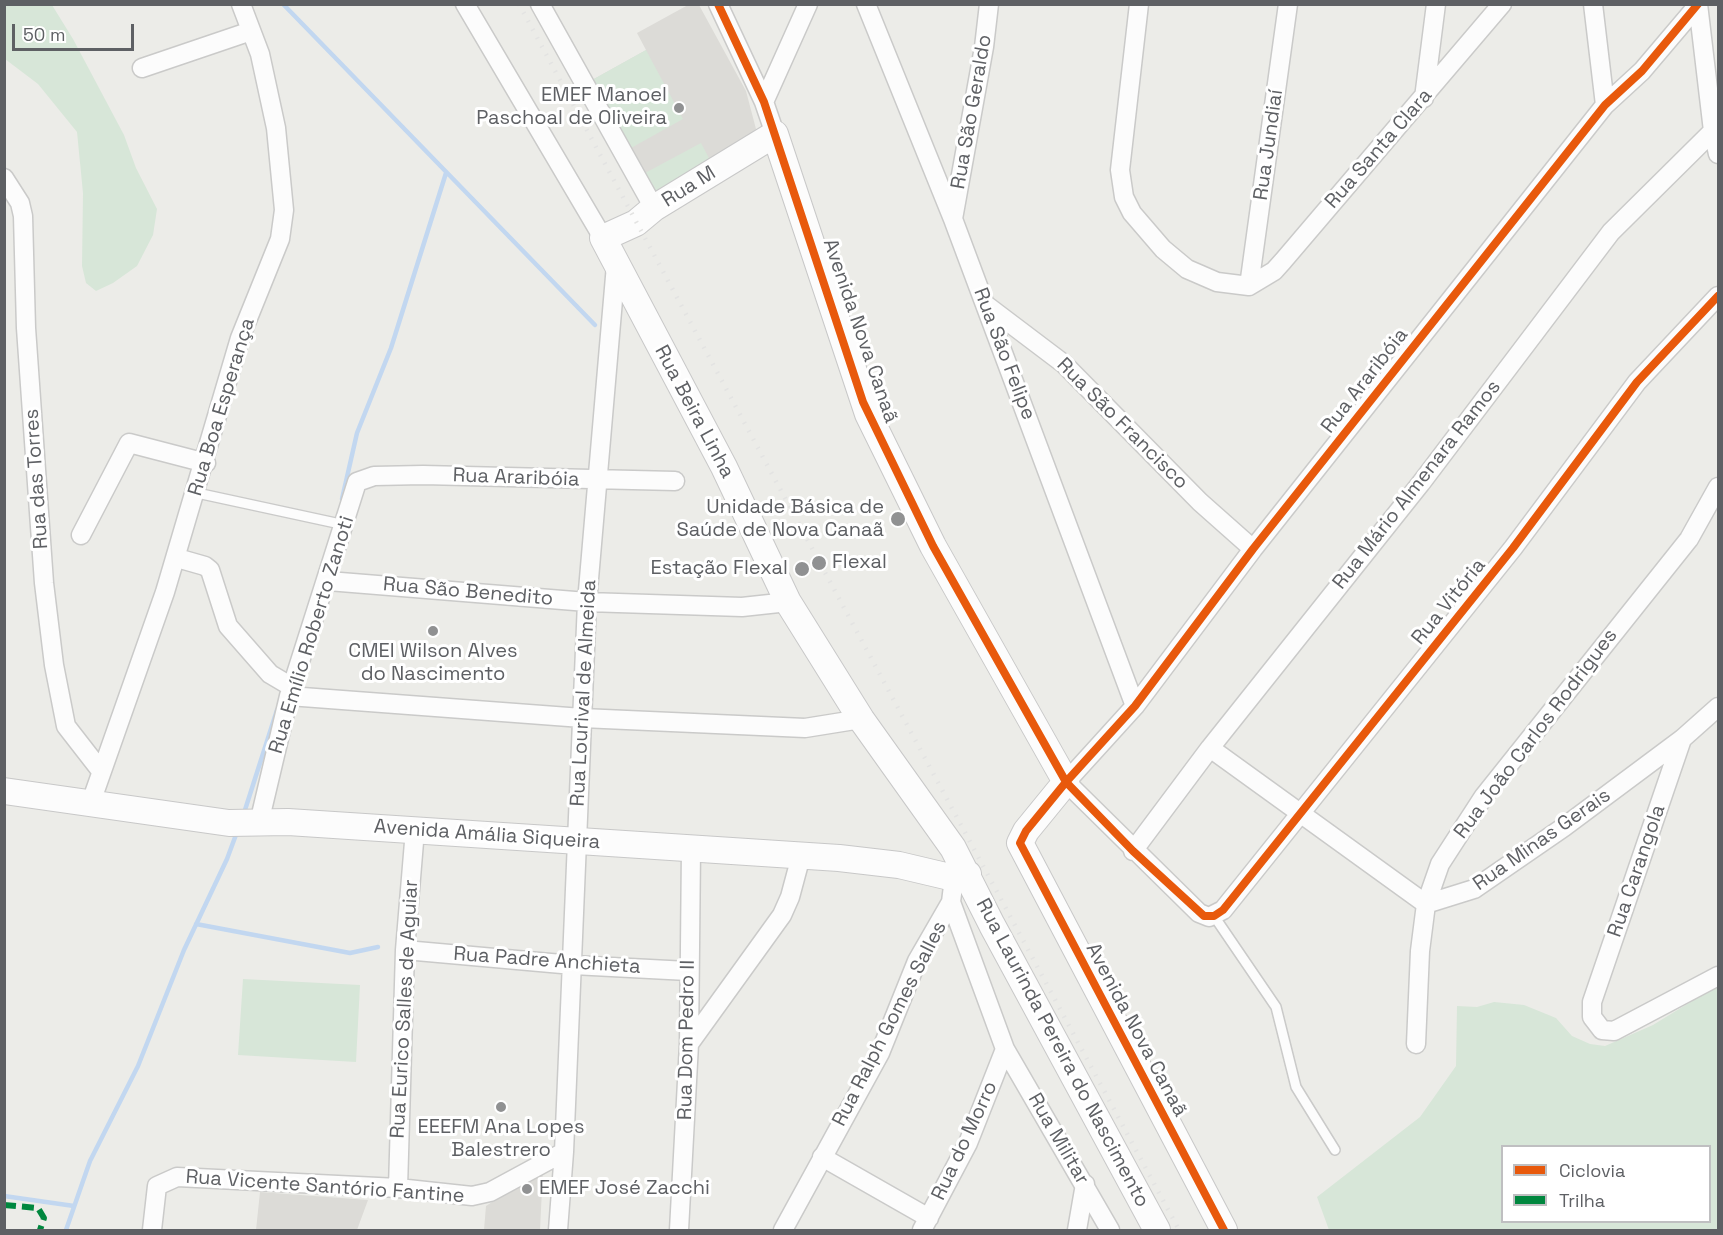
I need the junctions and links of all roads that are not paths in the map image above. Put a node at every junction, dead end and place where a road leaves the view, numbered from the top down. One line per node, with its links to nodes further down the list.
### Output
1 (241, 4): 14 (street, Rua Boa Esperança)
2 (465, 4): 25 (street, Rua Beira Linha)
3 (540, 4): 23 (street)
4 (718, 4): 17 (street, Avenida Nova Canaã)
5 (808, 4): 17 (street)
6 (866, 4): 24 (street, Rua São Felipe)
7 (989, 4): 24 (street, Rua São Geraldo)
8 (1139, 4): 27 (street)
9 (1288, 4): 27 (street, Rua Jundiaí)
10 (1436, 4): 16 (street)
11 (1502, 4): 16 (street, Rua Santa Clara)
12 (1593, 4): 18 (street)
13 (1698, 5): 18 (street, Rua Araribóia); 19 (street)
14 (251, 31): 15 (street); 30 (street, Rua Boa Esperança)
15 (142, 68)
16 (1424, 98): 27 (street, Rua Santa Clara)
17 (764, 102): 20 (street, Avenida Nova Canaã)
18 (1605, 105): 38 (street, Rua Araribóia)
19 (1713, 131): 21 (street); 49 (street, Rua Mário Almenara Ramos)
20 (775, 134): 23 (street, Rua M); 51 (street, Avenida Nova Canaã)
21 (1719, 154)
22 (4, 178): 50 (street, Rua das Torres)
23 (654, 208): 25 (street, Rua M)
24 (953, 219): 29 (street, Rua São Felipe)
25 (603, 238): 26 (street, Rua Beira Linha)
26 (616, 264): 31 (street, Rua Lourival de Almeida); 42 (street, Rua Beira Linha)
27 (1249, 286)
28 (1719, 296): 54 (street, Rua Vitória)
29 (986, 305): 38 (street, Rua São Francisco); 44 (street, Rua São Felipe)
30 (206, 463): 35 (street, Rua Boa Esperança); 37 (street)
31 (597, 481): 32 (street, Rua Araribóia); 33 (street, Rua Araribóia); 41 (street, Rua Lourival de Almeida)
32 (675, 481)
33 (357, 482): 36 (street, Rua Emílio Roberto Zanoti)
34 (1719, 487): 62 (street, Rua João Carlos Rodrigues)
35 (197, 493): 36 (lane); 39 (street, Rua Boa Esperança)
36 (345, 525): 40 (street, Rua Emílio Roberto Zanoti)
37 (81, 535)
38 (1253, 549): 44 (street, Rua Araribóia)
39 (177, 558): 43 (street); 50 (street, Rua Boa Esperança)
40 (328, 580): 41 (street, Rua São Benedito); 43 (street, Rua Emílio Roberto Zanoti)
41 (587, 602): 42 (street, Rua São Benedito); 46 (street, Rua Lourival de Almeida)
42 (788, 602): 47 (street, Rua Beira Linha)
43 (291, 691): 46 (street); 55 (street, Rua Emílio Roberto Zanoti)
44 (1135, 705): 51 (street, Rua Araribóia)
45 (1719, 707): 48 (street, Rua Minas Gerais)
46 (582, 718): 47 (street); 57 (street, Rua Lourival de Almeida)
47 (861, 719): 61 (street, Rua Beira Linha)
48 (1682, 739): 62 (street, Rua Minas Gerais); 67 (street, Rua Carangola)
49 (1210, 748): 54 (street); 59 (street, Rua Mário Almenara Ramos)
50 (101, 771): 53 (street, Rua Boa Esperança)
51 (1066, 782): 59 (street); 86 (street, Avenida Nova Canaã)
52 (4, 791): 53 (street, Avenida Amália Siqueira)
53 (90, 805): 55 (street, Avenida Amália Siqueira)
54 (1300, 814): 62 (street); 63 (street, Rua Vitória)
55 (247, 823): 56 (street, Avenida Amália Siqueira)
56 (415, 830): 57 (street, Avenida Amália Siqueira); 64 (street, Rua Eurico Salles de Aguiar)
57 (577, 841): 58 (street, Avenida Amália Siqueira); 65 (street, Rua Lourival de Almeida)
58 (691, 849): 60 (street, Avenida Amália Siqueira); 66 (street, Rua Dom Pedro II)
59 (1133, 850): 63 (street)
60 (801, 856): 61 (street, Avenida Amália Siqueira); 68 (street)
61 (958, 885): 70 (street, Rua Militar); 73 (street, Rua Ralph Gomes Salles); 76 (street, Rua Laurinda Pereira do Nascimento)
62 (1426, 904): 69 (street, Rua João Carlos Rodrigues)
63 (1207, 914): 71 (lane)
64 (405, 950): 65 (street, Rua Padre Anchieta); 75 (street, Rua Eurico Salles de Aguiar)
65 (573, 965): 66 (street, Rua Padre Anchieta); 72 (street, Rua Lourival de Almeida)
66 (688, 971): 68 (street, Rua Dom Pedro II)
67 (1719, 976)
68 (689, 1044): 80 (street, Rua Dom Pedro II)
69 (1416, 1044)
70 (1005, 1049): 74 (street, Rua Militar); 77 (street, Rua do Morro)
71 (1335, 1150)
72 (564, 1152): 75 (street, Rua Vicente Santório Fantine); 79 (street, Rua Lourival de Almeida)
73 (822, 1157): 77 (street); 81 (street, Rua Ralph Gomes Salles)
74 (1085, 1184): 82 (street); 83 (street, Rua Militar)
75 (398, 1188): 78 (street, Rua Vicente Santório Fantine)
76 (1138, 1196): 84 (street); 85 (street, Rua Laurinda Pereira do Nascimento)
77 (925, 1224)
78 (152, 1230)
79 (558, 1230)
80 (679, 1230)
81 (783, 1230)
82 (1077, 1230)
83 (1110, 1230)
84 (1134, 1230)
85 (1157, 1230)
86 (1224, 1230)

